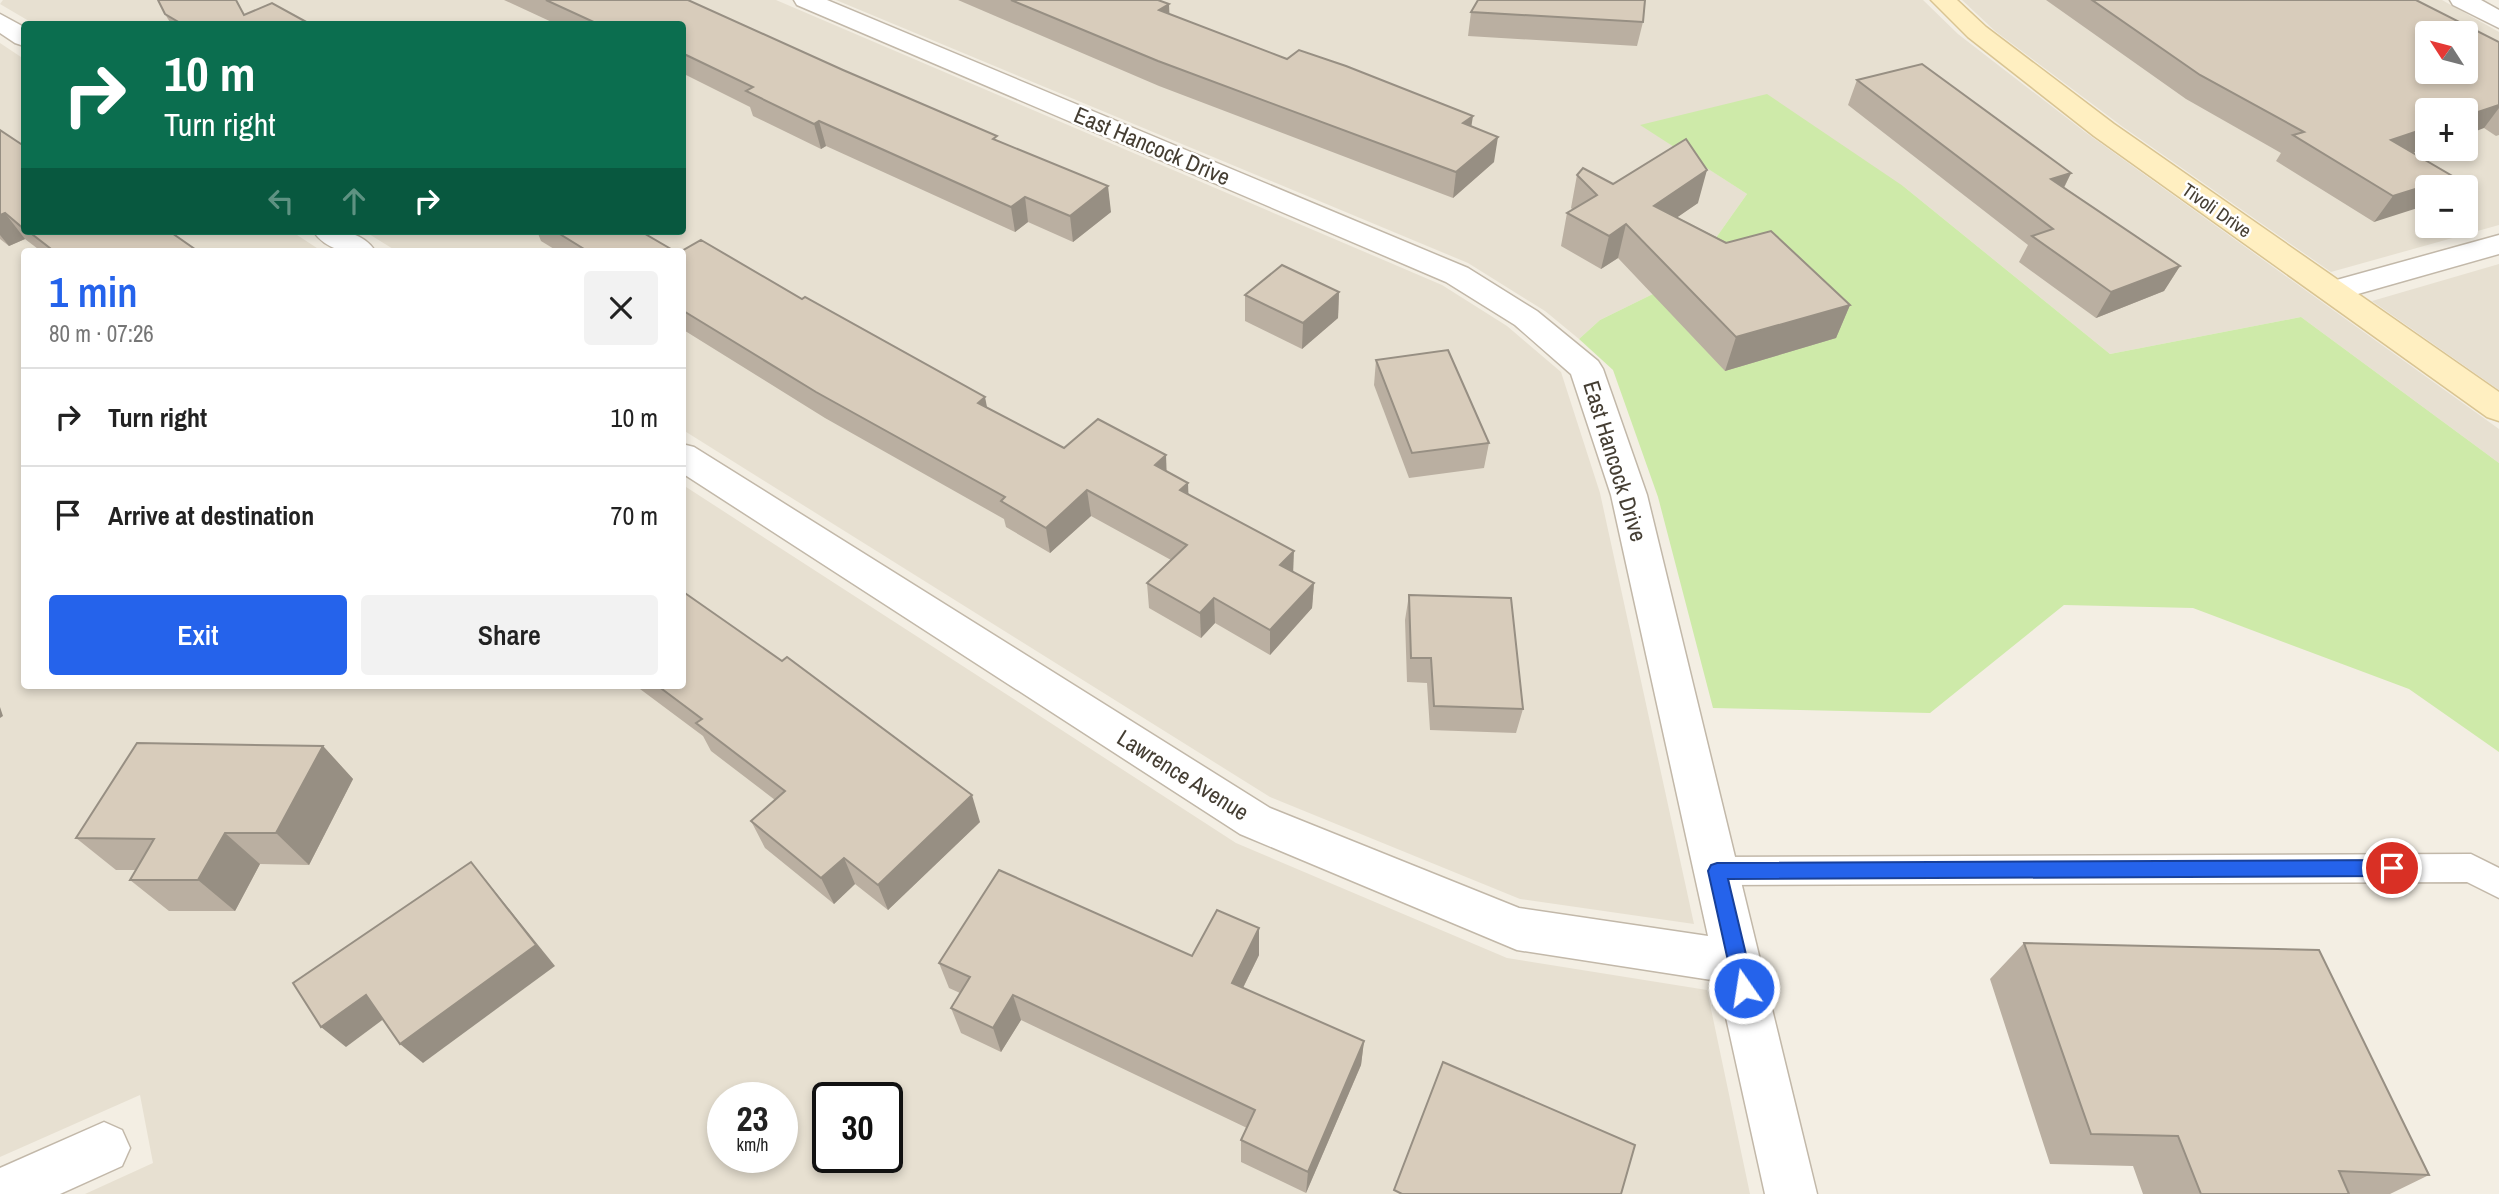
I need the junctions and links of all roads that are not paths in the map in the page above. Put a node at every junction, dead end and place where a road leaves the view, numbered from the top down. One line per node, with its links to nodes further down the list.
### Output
1 (806, 0): 13 (street, East Hancock Drive)
2 (1943, 0): 10 (street, Tivoli Drive)
3 (2462, 0): 4 (street)
4 (2499, 20)
5 (0, 22): 6 (street)
6 (21, 36)
7 (334, 235): 9 (street)
8 (2499, 244): 10 (street)
9 (355, 248)
10 (2333, 291): 11 (street, Tivoli Drive)
11 (2499, 409)
12 (686, 460): 15 (street, Lawrence Avenue)
13 (1717, 871): 14 (lane); 15 (street, East Hancock Drive)
14 (2499, 884)
15 (1738, 962): 18 (street, East Hancock Drive)
16 (104, 1148): 17 (street)
17 (1, 1194)
18 (1791, 1194)

